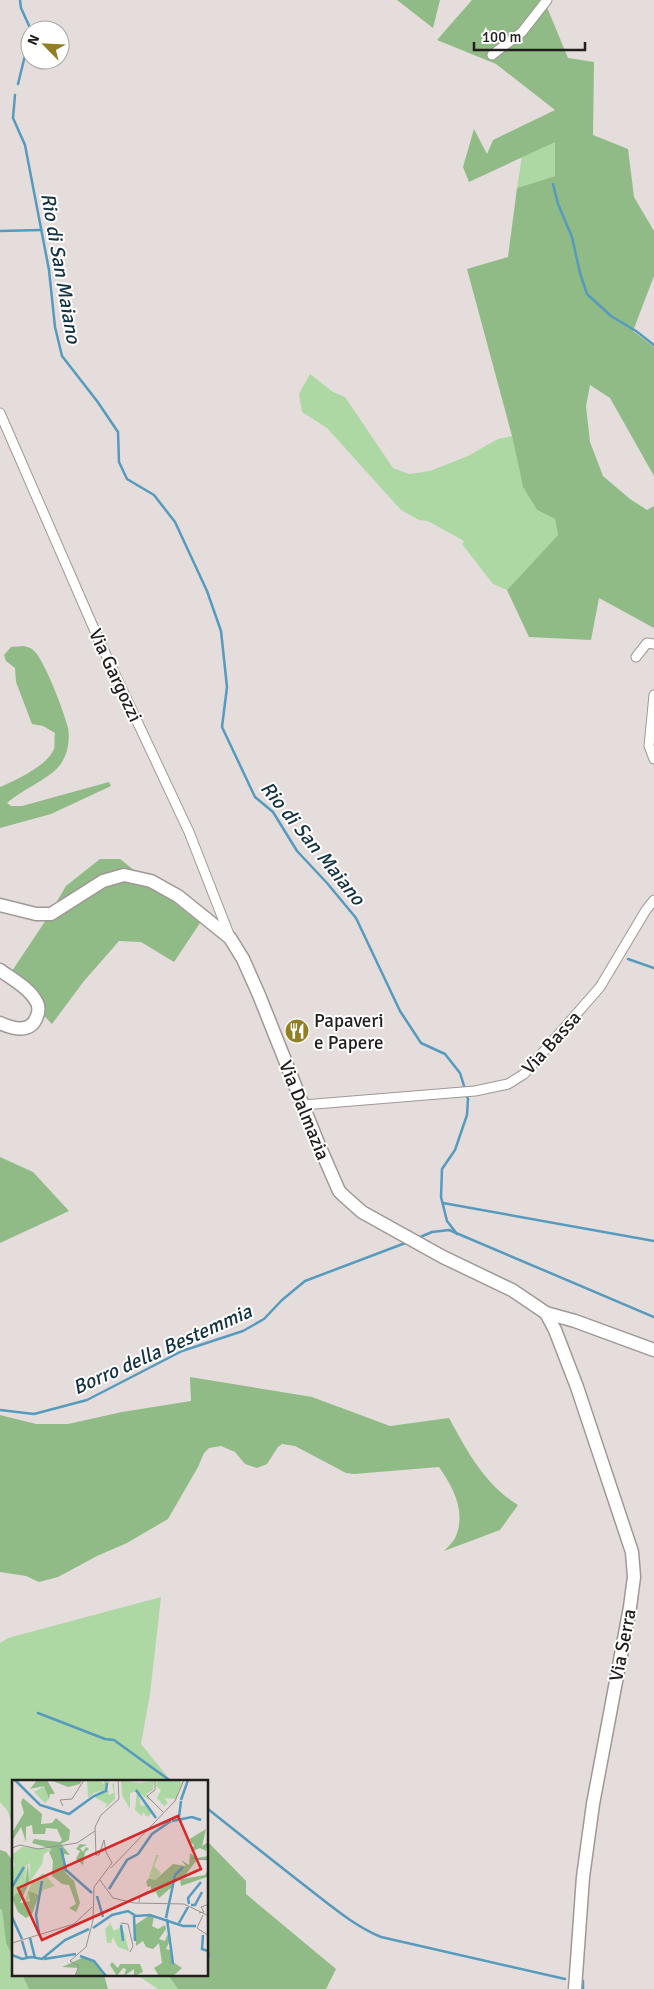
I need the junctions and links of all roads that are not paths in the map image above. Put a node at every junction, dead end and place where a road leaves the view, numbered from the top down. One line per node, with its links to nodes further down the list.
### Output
1 (547, 0): 2 (street)
2 (492, 55)
3 (0, 413): 10 (street, Via Gargozzi)
4 (654, 644): 5 (street)
5 (636, 656)
6 (654, 696): 7 (street)
7 (654, 759)
8 (654, 900): 13 (street, Via Bassa)
9 (0, 905): 10 (main road, Via Dalmazia)
10 (230, 938): 13 (main road, Via Dalmazia)
11 (0, 970): 12 (main road)
12 (0, 1023)
13 (303, 1106): 14 (main road, Via Dalmazia)
14 (546, 1313): 15 (main road); 16 (main road, Via Serra)
15 (654, 1350)
16 (575, 1989)

